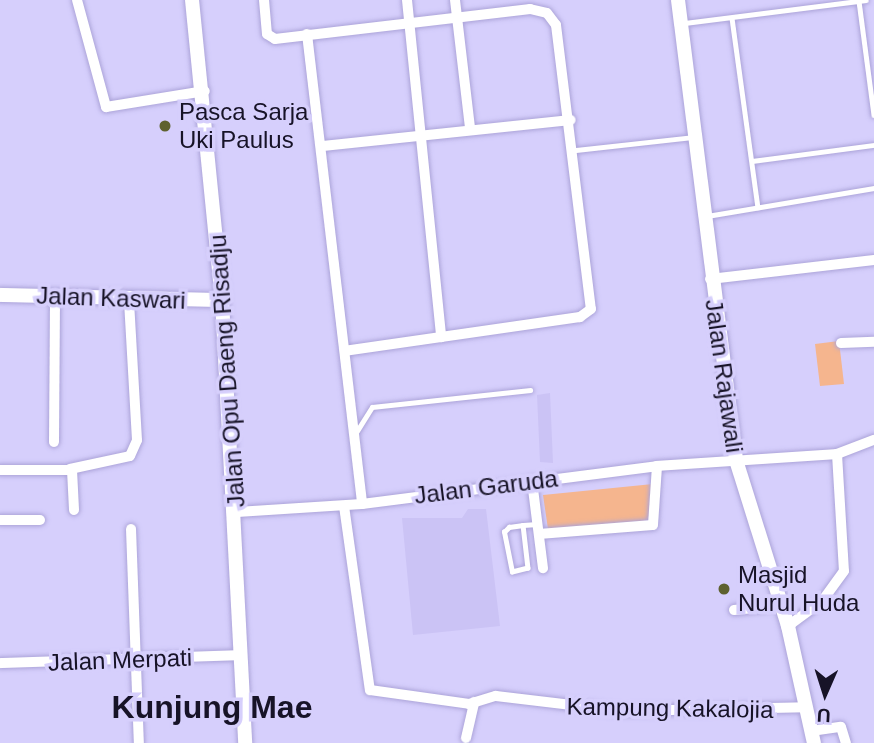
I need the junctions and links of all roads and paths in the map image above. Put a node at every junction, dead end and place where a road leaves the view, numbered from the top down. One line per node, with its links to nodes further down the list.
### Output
1 (77, 0): 15 (street)
2 (192, 0): 15 (main road, Jalan Opu Daeng Risadju)
3 (264, 0): 14 (street)
4 (408, 0): 12 (street)
5 (455, 0): 10 (street)
6 (678, 0): 13 (main road, Jalan Rajawali)
7 (866, 0): 8 (lane)
8 (859, 1): 11 (lane); 16 (lane)
9 (530, 5): 10 (street); 17 (street)
10 (456, 15): 12 (street); 18 (street)
11 (732, 18): 13 (lane); 24 (lane)
12 (409, 20): 14 (street); 19 (street)
13 (681, 24): 20 (main road, Jalan Rajawali)
14 (307, 34): 22 (street)
15 (205, 91): 33 (main road, Jalan Opu Daeng Risadju)
16 (874, 114)
17 (571, 120): 18 (street); 23 (street)
18 (470, 128): 19 (street)
19 (422, 134): 22 (street); 34 (street)
20 (695, 137): 23 (lane); 27 (main road, Jalan Rajawali)
21 (874, 145): 24 (lane)
22 (323, 146): 37 (street)
23 (576, 150): 34 (street)
24 (752, 161): 26 (lane)
25 (874, 188): 26 (lane)
26 (758, 206): 27 (lane)
27 (703, 216): 29 (main road, Jalan Rajawali)
28 (874, 260): 29 (street)
29 (710, 279): 43 (main road, Jalan Rajawali)
30 (0, 295): 31 (main road, Jalan Kaswari)
31 (55, 296): 32 (main road, Jalan Kaswari); 41 (street)
32 (130, 300): 33 (main road, Jalan Kaswari); 45 (street)
33 (222, 300): 51 (main road, Jalan Opu Daeng Risadju)
34 (441, 337): 37 (street)
35 (874, 342): 36 (street)
36 (841, 343)
37 (345, 351): 39 (street)
38 (530, 390): 39 (lane)
39 (354, 437): 48 (street)
40 (874, 440): 42 (street, Jalan Garuda)
41 (54, 442)
42 (837, 454): 43 (street, Jalan Garuda); 60 (street)
43 (736, 460): 44 (street, Jalan Garuda); 58 (main road, Jalan Rajawali)
44 (657, 466): 47 (street, Jalan Garuda); 56 (street)
45 (70, 469): 46 (street); 50 (street)
46 (0, 470)
47 (532, 481): 48 (street, Jalan Garuda); 56 (street)
48 (362, 504): 49 (street, Jalan Garuda)
49 (344, 506): 51 (street, Jalan Garuda); 64 (street, Kampung Kakalojia)
50 (74, 510)
51 (237, 512): 61 (main road, Jalan Opu Daeng Risadju)
52 (0, 520): 53 (street)
53 (40, 520)
54 (523, 525): 54 (lane); 56 (lane)
55 (131, 529): 63 (street)
56 (538, 529): 57 (street)
57 (543, 568)
58 (782, 605): 59 (street); 60 (main road, Jalan Rajawali)
59 (734, 611)
60 (788, 626): 65 (main road, Jalan Rajawali)
61 (239, 655): 63 (street, Jalan Merpati); 69 (main road, Jalan Opu Daeng Risadju)
62 (0, 663): 63 (street, Jalan Merpati)
63 (137, 663): 68 (street)
64 (474, 702): 65 (street, Kampung Kakalojia); 67 (street)
65 (806, 707): 66 (main road, Jalan Rajawali)
66 (813, 737): 70 (street)
67 (466, 738)
68 (139, 743)
69 (245, 743)
70 (846, 743)

